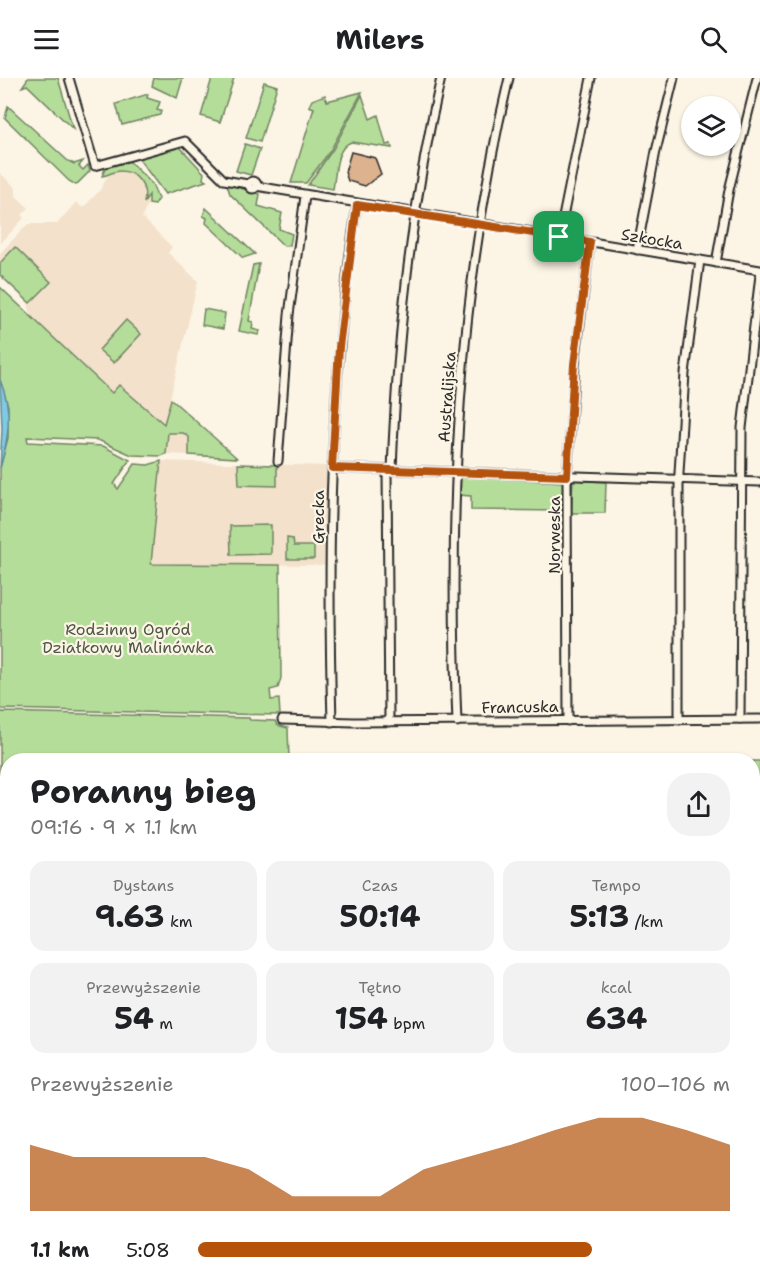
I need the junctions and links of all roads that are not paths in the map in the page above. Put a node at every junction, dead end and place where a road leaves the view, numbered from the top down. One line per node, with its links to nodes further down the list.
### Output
1 (69, 78): 7 (street, Szkocka)
2 (441, 78): 9 (street)
3 (509, 78): 10 (street, Australijska)
4 (591, 78): 11 (street)
5 (674, 78): 13 (street)
6 (757, 78): 15 (street)
7 (305, 196): 8 (street, Szkocka); 18 (street)
8 (357, 205): 9 (street, Szkocka); 19 (street, Grecka)
9 (416, 214): 10 (street, Szkocka); 20 (street)
10 (480, 225): 11 (street, Szkocka); 21 (street, Australijska)
11 (559, 237): 12 (street, Szkocka)
12 (590, 242): 13 (street, Szkocka); 22 (street, Norweska)
13 (637, 250): 14 (street, Szkocka)
14 (700, 260): 15 (street, Szkocka); 23 (street)
15 (716, 263): 16 (street, Szkocka)
16 (760, 270)
17 (760, 275): 24 (street)
18 (278, 461)
19 (332, 468): 20 (street); 31 (street, Grecka)
20 (390, 470): 21 (street); 32 (street)
21 (456, 472): 22 (street); 33 (street, Australijska)
22 (567, 476): 23 (street); 30 (street, Norweska)
23 (679, 480): 24 (street); 29 (street)
24 (740, 482): 25 (street); 26 (street)
25 (760, 482)
26 (740, 719): 27 (street, Francuska); 29 (street, Francuska)
27 (760, 719)
28 (282, 720): 31 (street, Francuska)
29 (679, 720): 30 (street, Francuska)
30 (568, 721): 33 (street, Francuska)
31 (332, 722): 32 (street, Francuska)
32 (389, 722): 33 (street, Francuska)
33 (457, 722)

